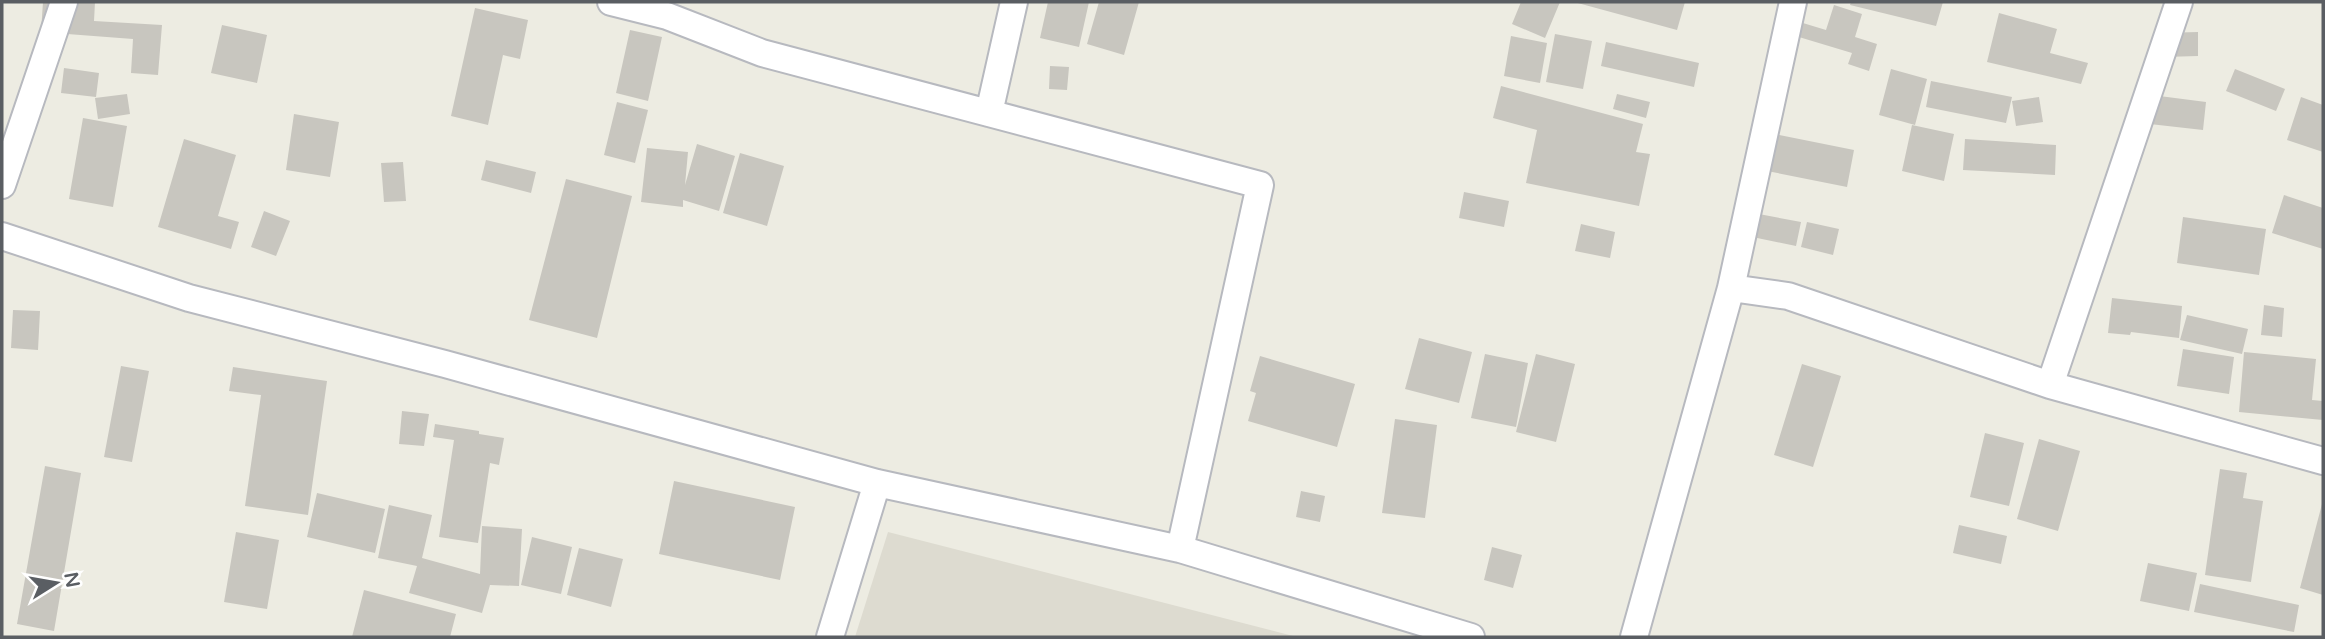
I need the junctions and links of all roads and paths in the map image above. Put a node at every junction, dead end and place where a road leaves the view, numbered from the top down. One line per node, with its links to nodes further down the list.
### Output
1 (64, 2): 8 (street)
2 (611, 2): 6 (street)
3 (1014, 2): 7 (street)
4 (1793, 2): 10 (street)
5 (2179, 2): 11 (street)
6 (668, 9): 7 (street)
7 (989, 113): 14 (street)
8 (2, 185)
9 (2, 236): 13 (street)
10 (1731, 288): 11 (street); 17 (street)
11 (2050, 385): 12 (street)
12 (2323, 461)
13 (877, 483): 14 (street); 15 (street)
14 (1181, 549): 16 (street)
15 (830, 637)
16 (1471, 637)
17 (1634, 637)

